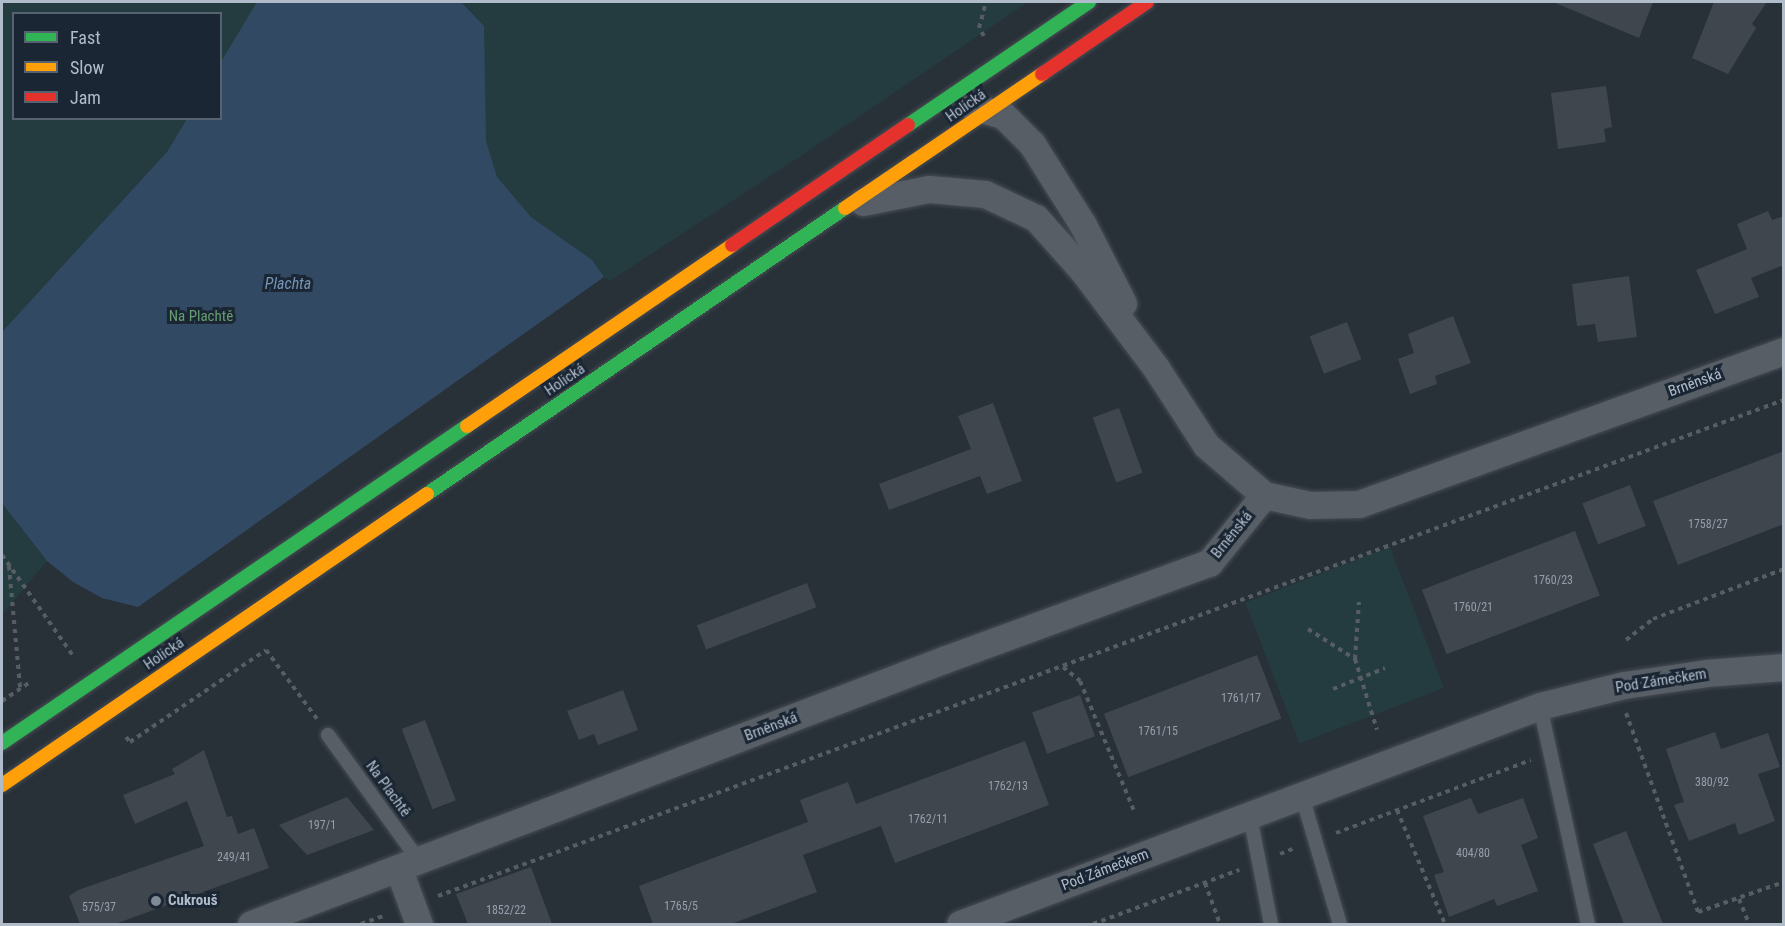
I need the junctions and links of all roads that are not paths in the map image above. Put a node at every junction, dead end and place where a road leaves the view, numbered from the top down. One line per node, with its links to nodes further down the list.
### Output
1 (1089, 2): 5 (main road, Holická)
2 (1148, 2): 3 (main road, Holická)
3 (1045, 72): 4 (main road, Holická); 6 (street, Brněnská)
4 (989, 110): 5 (street, Brněnská); 6 (street, Brněnská); 7 (main road, Holická)
5 (922, 113): 14 (main road, Holická)
6 (1032, 144): 9 (street, Brněnská)
7 (847, 207): 9 (street, Brněnská); 15 (main road, Holická)
8 (1784, 351): 10 (street, Brněnská)
9 (1156, 368): 10 (street, Brněnská)
10 (1264, 495): 18 (street, Brněnská)
11 (1784, 667): 12 (street, Pod Zámečkem)
12 (1540, 706): 16 (street, Pod Zámečkem); 24 (lane)
13 (328, 735): 18 (lane, Na Plachtě)
14 (2, 743)
15 (2, 785)
16 (1302, 796): 17 (street, Pod Zámečkem); 23 (lane)
17 (1250, 816): 21 (street, Pod Zámečkem); 22 (lane)
18 (410, 866): 19 (street); 20 (street, Brněnská)
19 (416, 915)
20 (252, 924)
21 (960, 924)
22 (1271, 924)
23 (1340, 924)
24 (1588, 924)

